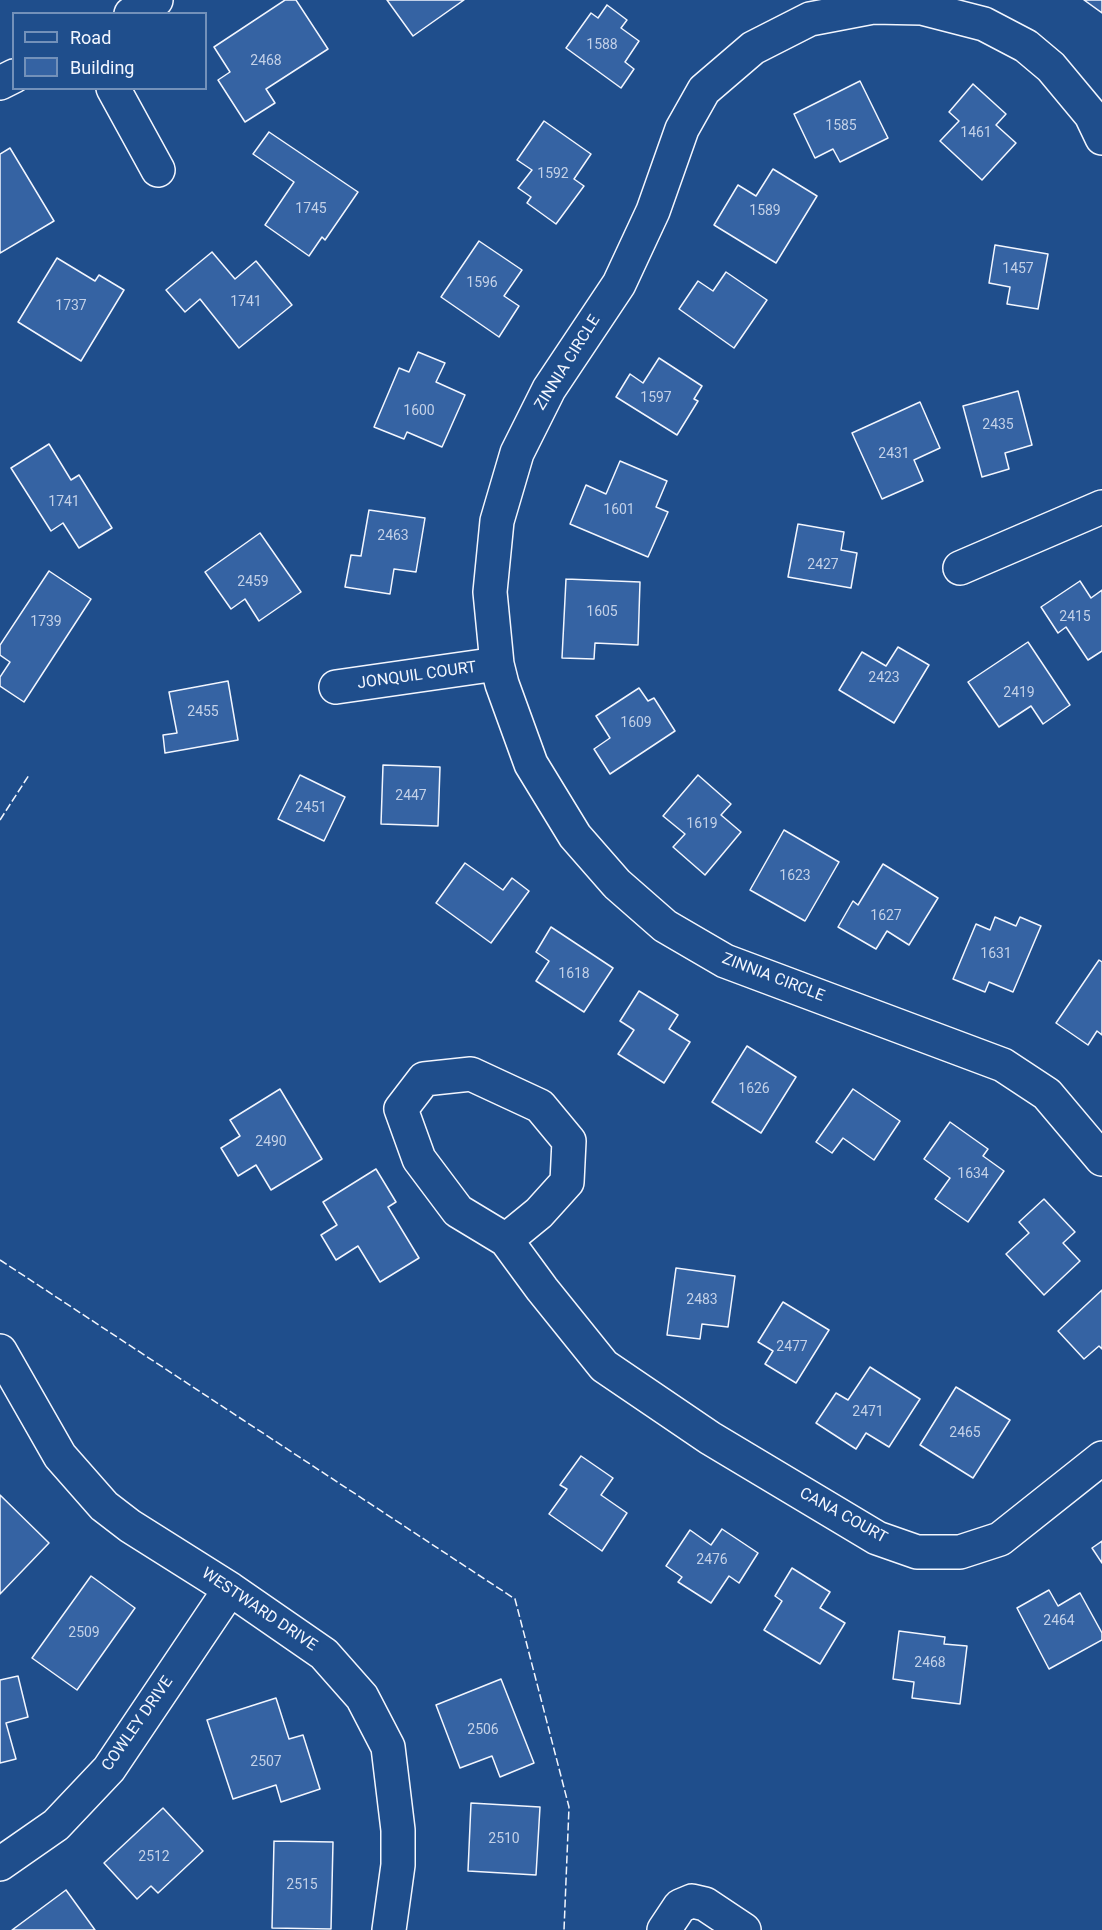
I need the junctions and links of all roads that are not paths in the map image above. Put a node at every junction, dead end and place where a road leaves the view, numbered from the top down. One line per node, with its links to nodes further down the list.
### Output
1 (156, 0): 2 (street)
2 (135, 12)
3 (114, 90): 5 (street)
4 (1102, 138): 8 (street, ZINNIA CIRCLE)
5 (158, 170)
6 (1102, 507): 7 (street)
7 (960, 568)
8 (498, 664): 9 (street, JONQUIL COURT); 10 (street, ZINNIA CIRCLE)
9 (336, 687)
10 (1102, 1159)
11 (506, 1240): 11 (street); 13 (street, CANA COURT)
12 (0, 1351): 14 (street, WESTWARD DRIVE)
13 (1102, 1458)
14 (230, 1589): 15 (street, COWLEY DRIVE); 16 (street, WESTWARD DRIVE)
15 (0, 1864)
16 (391, 1930)
17 (664, 1930): 18 (street)
18 (744, 1930)

